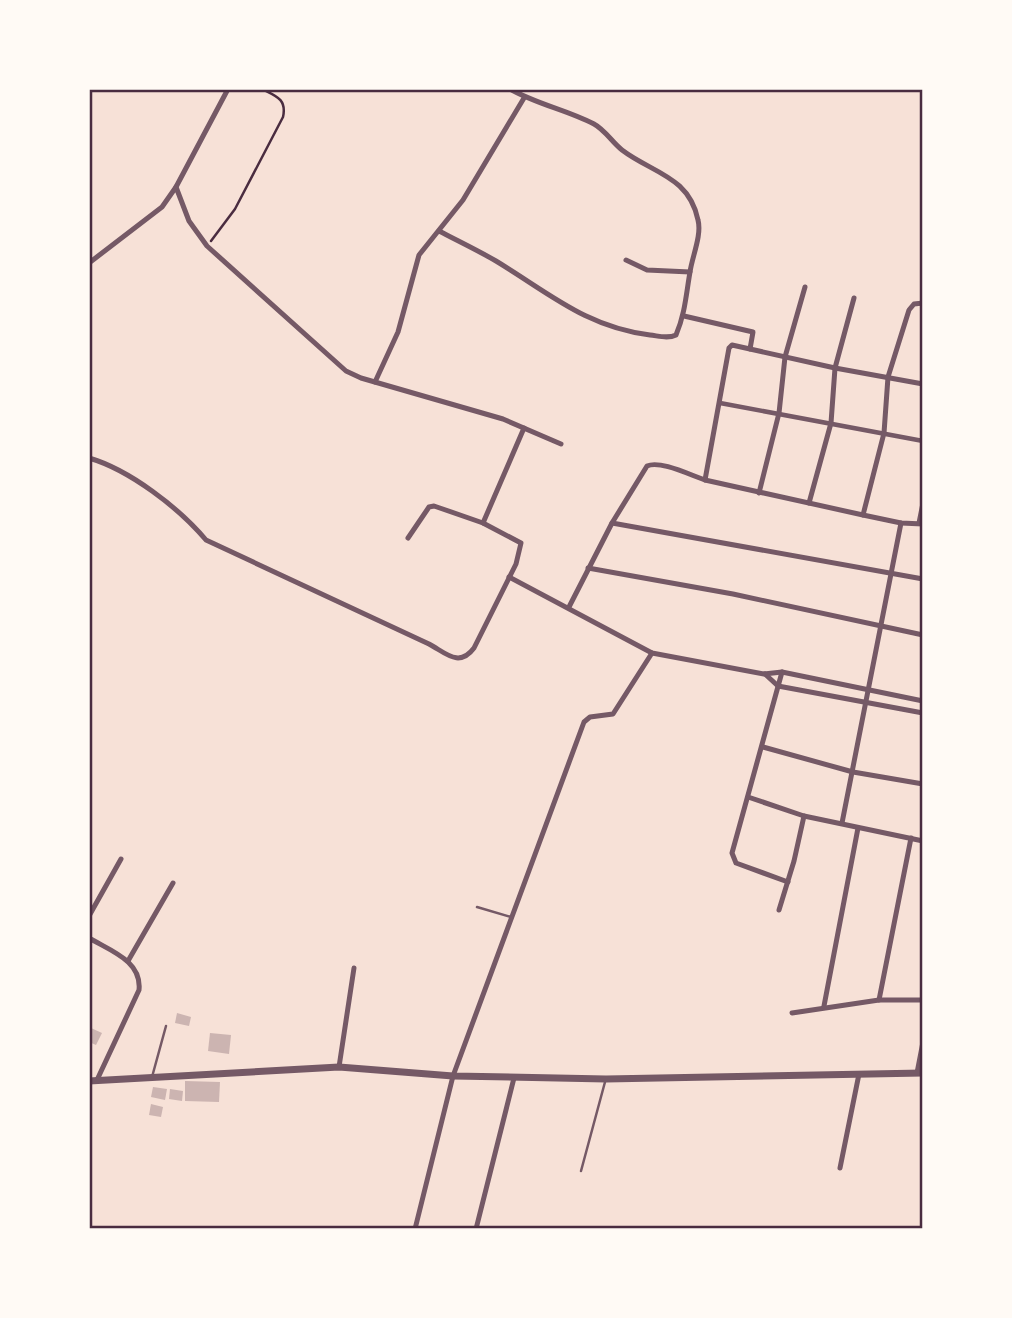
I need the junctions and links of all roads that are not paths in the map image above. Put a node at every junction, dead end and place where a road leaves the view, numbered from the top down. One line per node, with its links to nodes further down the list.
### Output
1 (228, 89): 4 (street)
2 (510, 89): 3 (street)
3 (524, 97): 5 (street); 8 (street)
4 (176, 187): 7 (street); 17 (street)
5 (439, 231): 12 (street); 17 (street)
6 (626, 260): 8 (street)
7 (89, 263)
8 (690, 272): 12 (street)
9 (805, 288): 14 (street)
10 (855, 298): 15 (street)
11 (923, 303): 16 (street)
12 (684, 316): 13 (street)
13 (750, 349): 14 (street); 19 (street)
14 (785, 357): 15 (street); 20 (street)
15 (835, 368): 16 (street); 21 (street)
16 (888, 377): 18 (street); 23 (street)
17 (376, 382): 22 (street)
18 (923, 384)
19 (720, 403): 20 (street); 27 (street)
20 (779, 413): 21 (street); 28 (street)
21 (831, 423): 23 (street); 29 (street)
22 (524, 428): 25 (street); 32 (street)
23 (884, 433): 24 (street); 31 (street)
24 (923, 441)
25 (561, 444)
26 (89, 458): 39 (street)
27 (705, 480): 28 (street); 33 (street)
28 (759, 493): 29 (street)
29 (809, 503): 31 (street)
30 (923, 503): 35 (street)
31 (863, 515): 34 (street)
32 (482, 523): 36 (street); 39 (street)
33 (612, 523): 37 (street); 38 (street)
34 (901, 523): 35 (street); 38 (street)
35 (921, 523)
36 (408, 538)
37 (588, 568): 41 (street); 42 (street)
38 (892, 573): 40 (street); 42 (street)
39 (509, 577): 41 (street)
40 (923, 579)
41 (569, 607): 44 (street)
42 (882, 627): 43 (street); 48 (street)
43 (923, 635)
44 (652, 653): 46 (street); 67 (street)
45 (782, 672): 46 (street); 47 (street); 48 (street)
46 (764, 674): 47 (street)
47 (778, 686): 50 (street); 52 (street)
48 (868, 691): 49 (street); 50 (street)
49 (923, 701)
50 (867, 702): 51 (street); 53 (street)
51 (923, 713)
52 (763, 747): 53 (street); 55 (street)
53 (853, 772): 54 (street); 57 (street)
54 (923, 784)
55 (748, 797): 56 (street); 62 (street)
56 (804, 816): 57 (street); 62 (street)
57 (842, 823): 58 (street)
58 (858, 828): 59 (street); 73 (street)
59 (911, 838): 60 (street); 71 (street)
60 (923, 841)
61 (121, 859): 66 (street)
62 (788, 881): 65 (street)
63 (173, 883): 69 (street)
64 (477, 907): 67 (lane)
65 (779, 910)
66 (89, 916)
67 (511, 918): 80 (street)
68 (89, 938): 69 (street)
69 (128, 961): 84 (street)
70 (354, 968): 77 (street)
71 (879, 1000): 72 (street); 73 (street)
72 (923, 1000)
73 (824, 1006): 74 (street)
74 (792, 1013)
75 (166, 1026): 81 (lane)
76 (923, 1042): 78 (street)
77 (339, 1067): 80 (street); 81 (street)
78 (920, 1073): 79 (street)
79 (859, 1074): 83 (street); 85 (street)
80 (453, 1076): 82 (street); 87 (street)
81 (152, 1077): 84 (street)
82 (514, 1078): 83 (street); 88 (street)
83 (606, 1079): 86 (lane)
84 (93, 1081)
85 (841, 1168)
86 (581, 1171)
87 (415, 1229)
88 (476, 1229)

